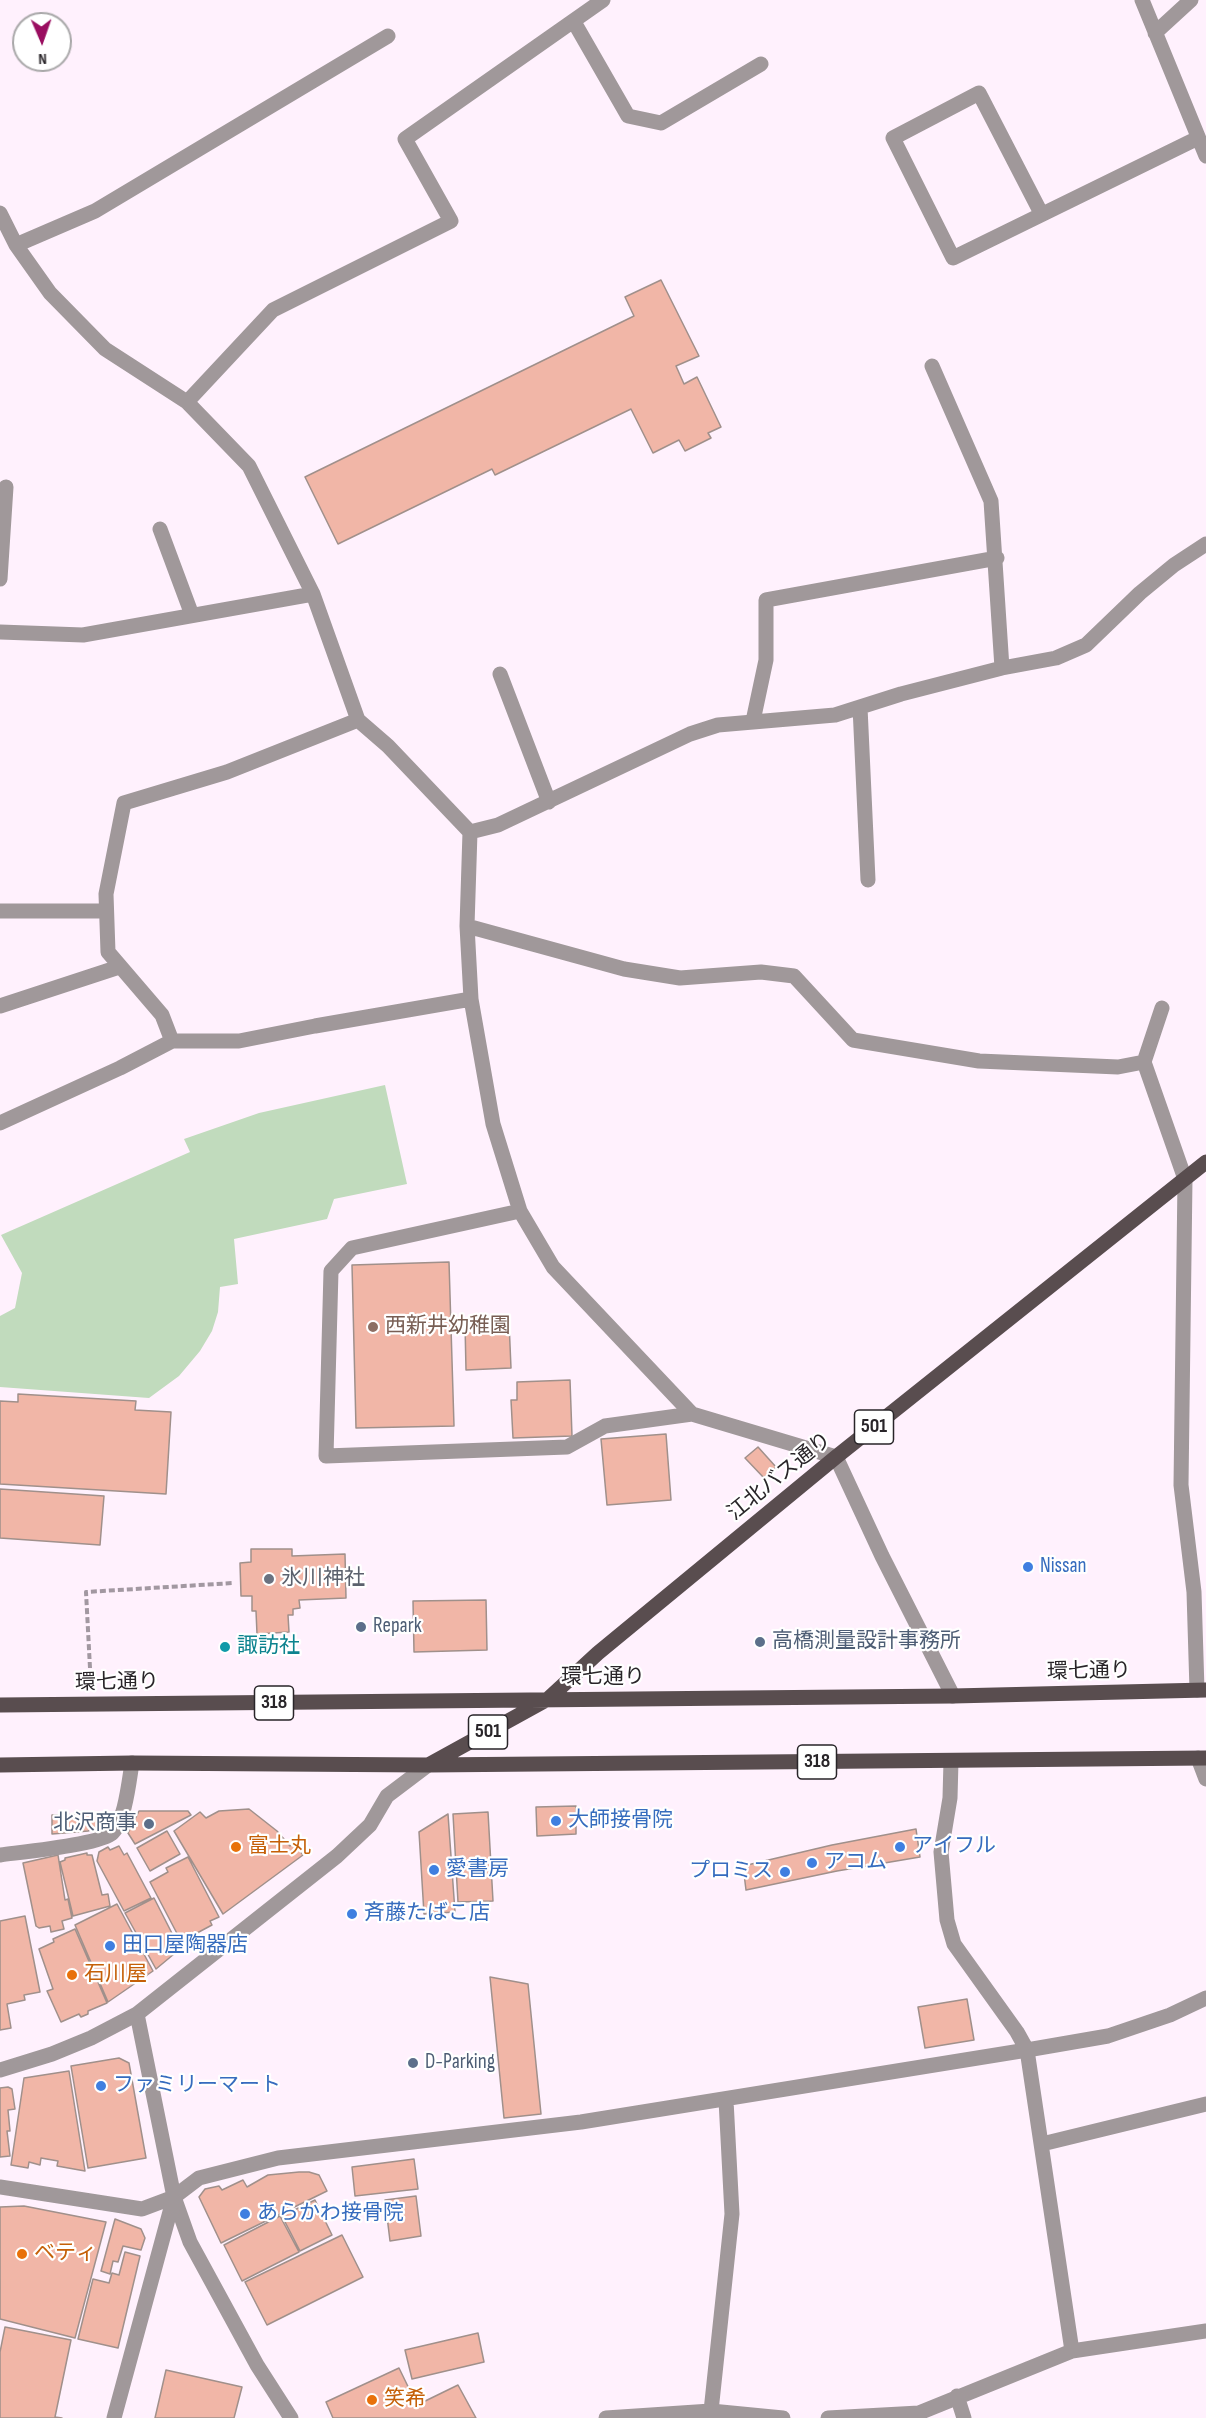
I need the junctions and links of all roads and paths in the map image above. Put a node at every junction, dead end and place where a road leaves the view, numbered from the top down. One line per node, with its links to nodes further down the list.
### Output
1 (603, 0): 4 (street)
2 (1142, 0): 5 (street)
3 (1191, 0): 5 (street)
4 (574, 22): 7 (street); 14 (street)
5 (1155, 33): 8 (street)
6 (388, 36): 12 (street)
7 (761, 64)
8 (1198, 138): 9 (street); 11 (street)
9 (1206, 156)
10 (0, 213): 12 (street)
11 (1041, 213): 11 (street)
12 (16, 245): 14 (street)
13 (932, 366): 18 (street)
14 (187, 402): 20 (street)
15 (6, 487): 19 (street)
16 (160, 529): 21 (street)
17 (1206, 544): 23 (street)
18 (997, 558): 23 (street); 27 (street)
19 (0, 579)
20 (313, 594): 21 (street); 26 (street)
21 (192, 615): 22 (street)
22 (0, 632)
23 (1002, 668): 25 (street)
24 (500, 674): 28 (street)
25 (860, 707): 27 (street); 30 (street)
26 (358, 720): 29 (street); 32 (street)
27 (753, 721): 28 (street)
28 (549, 802): 29 (street)
29 (471, 832): 33 (street)
30 (868, 880)
31 (0, 911): 32 (street)
32 (106, 911): 34 (street)
33 (467, 926): 35 (street); 39 (street)
34 (119, 967): 36 (street); 38 (street)
35 (471, 999): 38 (street); 43 (street)
36 (0, 1006)
37 (1162, 1008): 39 (street)
38 (171, 1041): 40 (street)
39 (1144, 1062): 42 (street)
40 (0, 1124)
41 (1206, 1162): 42 (main road, 江北バス通り / 501)
42 (1185, 1179): 45 (main road, 江北バス通り / 501); 48 (street)
43 (520, 1211): 44 (street); 44 (street)
44 (692, 1414): 45 (street)
45 (836, 1457): 49 (street); 50 (main road, 江北バス通り / 501)
46 (233, 1583): 47 (path)
47 (90, 1668)
48 (1201, 1690): 49 (main road, 環七通り / 318)
49 (953, 1696): 50 (main road, 環七通り / 318)
50 (548, 1699): 51 (main road, 環七通り / 318); 56 (main road, 江北バス通り / 501)
51 (0, 1705)
52 (1202, 1758): 53 (main road, 318); 57 (street)
53 (951, 1761): 56 (main road, 318); 61 (street)
54 (132, 1763): 55 (main road, 318); 56 (main road, 318); 58 (street)
55 (0, 1765)
56 (428, 1765): 60 (street)
57 (1206, 1779)
58 (0, 1856)
59 (1206, 1998): 61 (street)
60 (137, 2014): 62 (street); 67 (street)
61 (1027, 2050): 63 (street); 65 (street)
62 (0, 2070)
63 (726, 2100): 67 (street); 71 (street)
64 (1206, 2104): 65 (street)
65 (1042, 2144): 69 (street)
66 (0, 2187): 67 (street)
67 (174, 2197): 72 (street); 73 (street)
68 (1206, 2331): 69 (street)
69 (1072, 2351): 70 (street)
70 (957, 2396): 76 (street); 77 (street)
71 (711, 2411): 74 (street); 75 (street)
72 (114, 2418)
73 (291, 2418)
74 (608, 2418)
75 (783, 2418)
76 (828, 2418)
77 (964, 2418)

